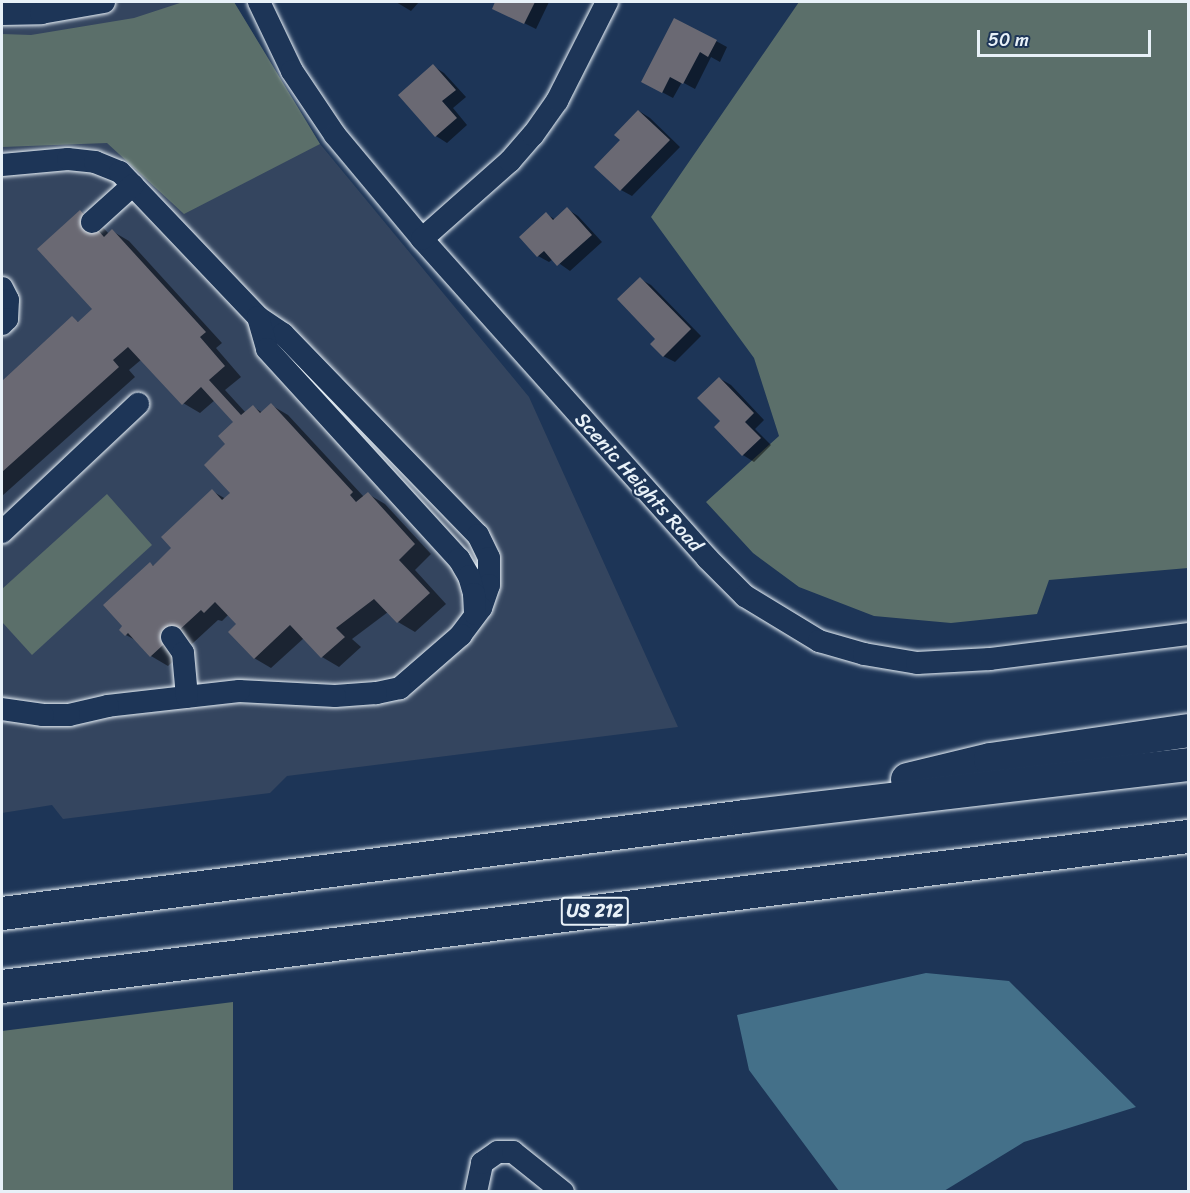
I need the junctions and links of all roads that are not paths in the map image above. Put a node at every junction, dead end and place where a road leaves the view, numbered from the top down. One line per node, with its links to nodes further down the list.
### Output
1 (104, 2): 4 (street)
2 (259, 2): 8 (street, Scenic Heights Road)
3 (608, 2): 8 (street)
4 (2, 14)
5 (2, 165): 6 (street)
6 (133, 185): 7 (street); 10 (street)
7 (92, 222)
8 (423, 239): 15 (street, Scenic Heights Road)
9 (2, 288): 11 (street)
10 (258, 317): 14 (street); 14 (street)
11 (2, 324)
12 (138, 404): 13 (street)
13 (2, 532)
14 (475, 616): 17 (street)
15 (1188, 634)
16 (172, 637): 17 (street)
17 (187, 697): 18 (street)
18 (2, 709)
19 (1188, 730): 21 (highway)
20 (1188, 764): 21 (highway)
21 (745, 816): 23 (highway)
22 (1188, 836): 24 (highway, US 212)
23 (2, 913)
24 (2, 986)
25 (476, 1191): 26 (street)
26 (563, 1191)

